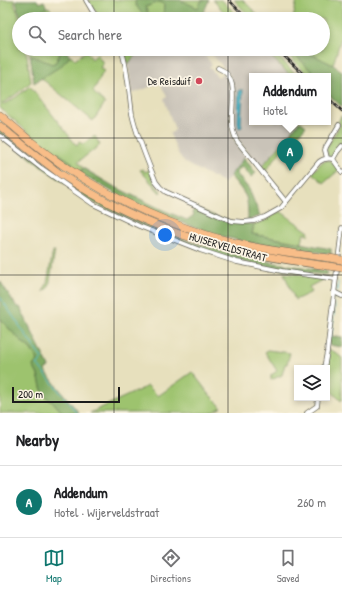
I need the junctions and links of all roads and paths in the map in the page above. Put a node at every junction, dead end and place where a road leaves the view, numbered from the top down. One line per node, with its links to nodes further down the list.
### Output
1 (86, 0): 2 (street)
2 (93, 12)
3 (123, 56): 13 (street)
4 (218, 68): 13 (street)
5 (0, 115): 15 (highway, bridge)
6 (339, 125): 10 (street)
7 (0, 126): 16 (highway, bridge)
8 (0, 136): 17 (street, HUISERVELDSTRAAT)
9 (342, 146): 11 (street)
10 (327, 158): 11 (street); 13 (street)
11 (333, 160): 12 (street)
12 (342, 172)
13 (286, 202)
14 (342, 228): 17 (street)
15 (342, 260)
16 (342, 268)
17 (336, 279): 18 (street)
18 (334, 292): 19 (street); 20 (street)
19 (342, 296)
20 (324, 365)
21 (318, 401): 22 (street)
22 (317, 406): 23 (street); 24 (street)
23 (308, 413)
24 (316, 413)

